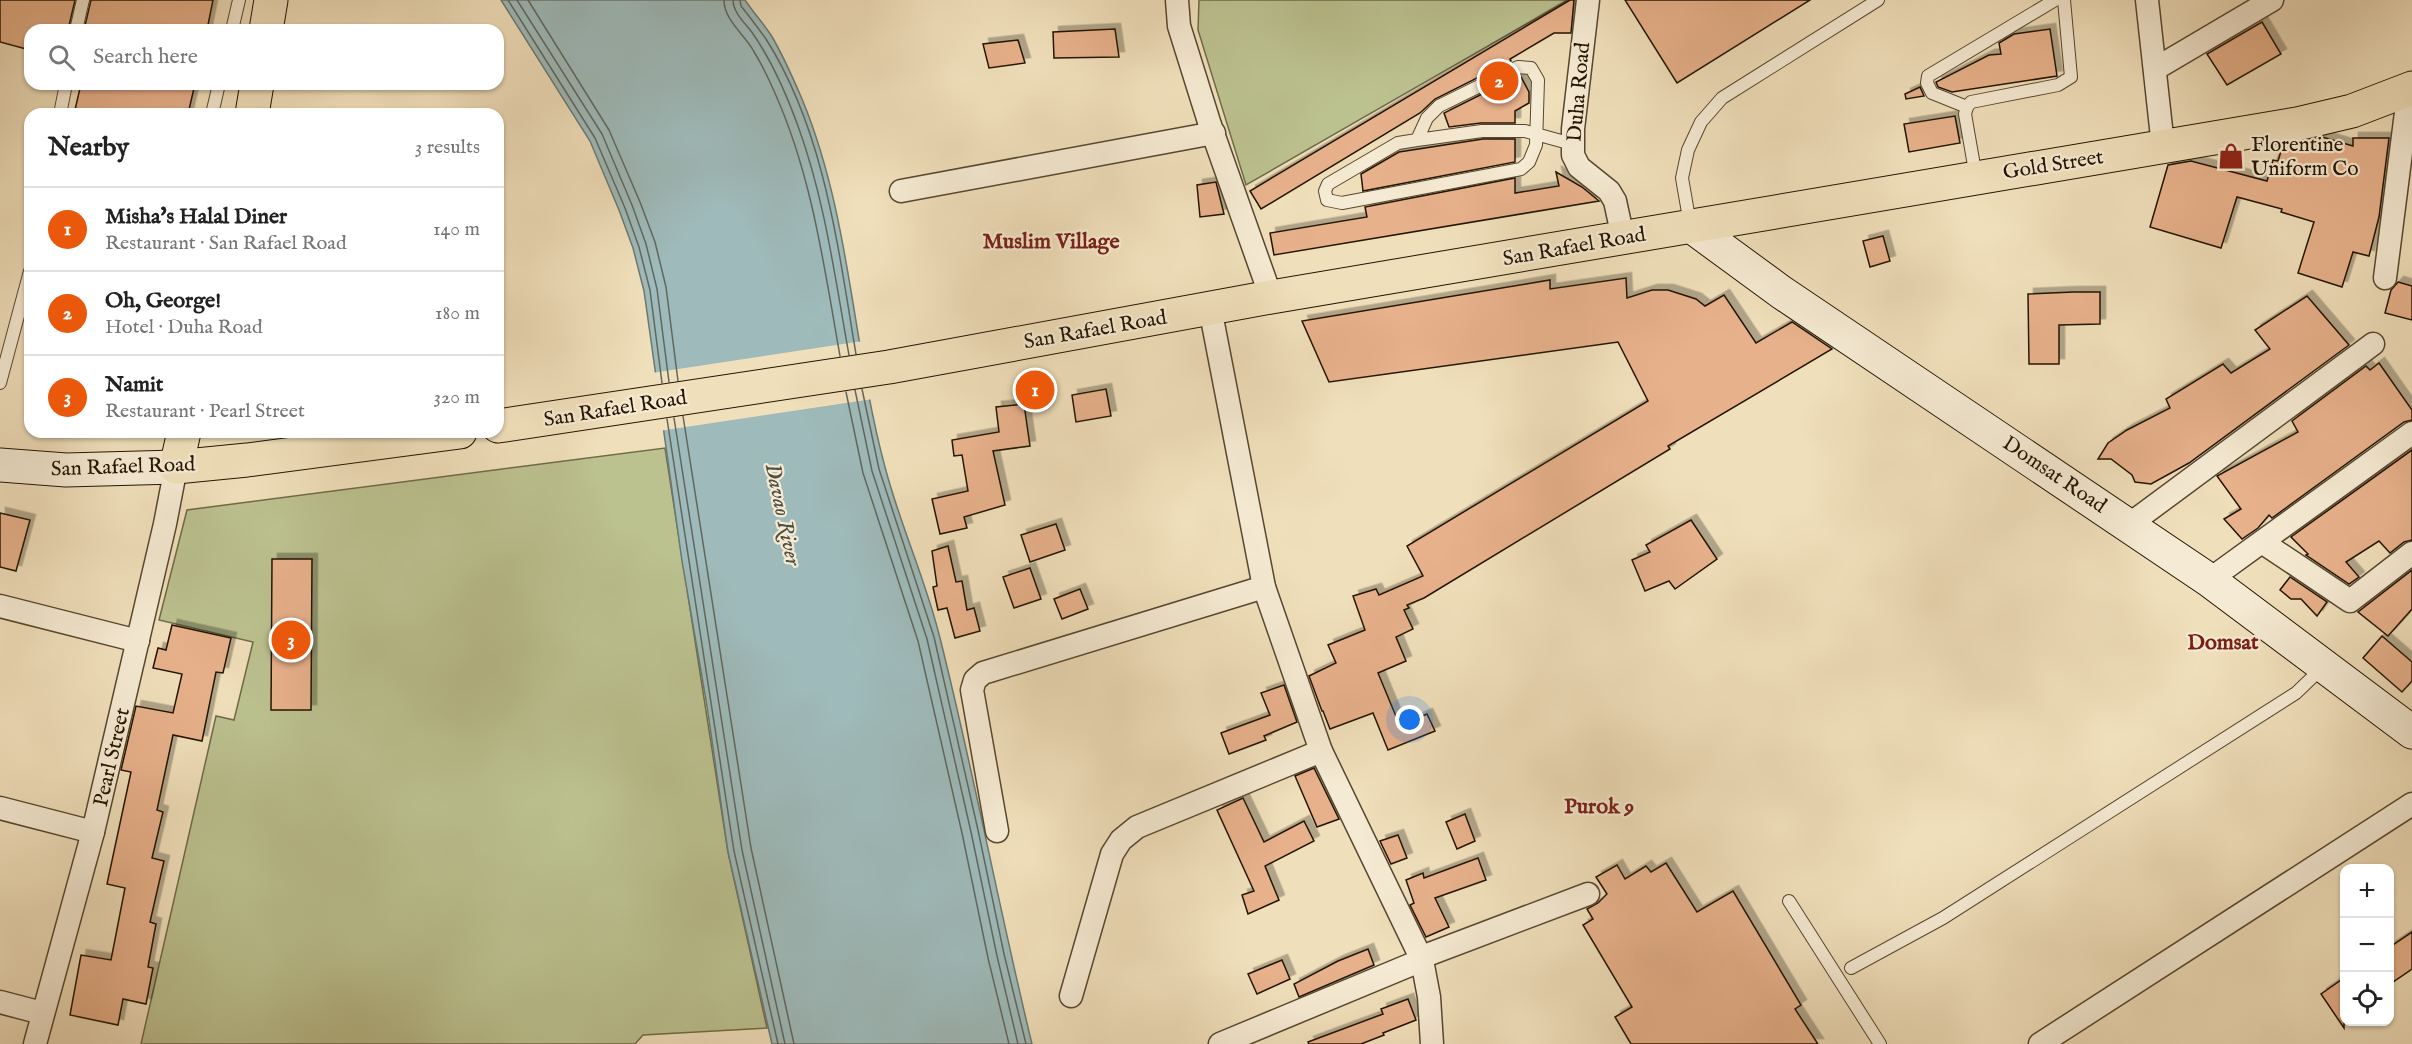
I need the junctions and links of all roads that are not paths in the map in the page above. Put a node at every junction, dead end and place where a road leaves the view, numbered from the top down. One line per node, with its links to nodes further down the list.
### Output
1 (83, 0): 11 (lane)
2 (239, 0): 12 (lane)
3 (271, 0): 13 (main road)
4 (1177, 0): 23 (street)
5 (1587, 0): 26 (street, Duha Road)
6 (1878, 0): 30 (lane)
7 (2055, 0): 19 (lane)
8 (2064, 0): 19 (lane)
9 (2147, 0): 14 (street)
10 (2272, 0): 14 (street)
11 (77, 24)
12 (233, 24)
13 (267, 24)
14 (2154, 69): 27 (street)
15 (2410, 89): 27 (main road, Gold Street); 32 (street)
16 (65, 90): 20 (lane)
17 (218, 90): 21 (lane)
18 (256, 90): 22 (main road)
19 (1966, 107): 28 (lane)
20 (61, 108)
21 (213, 108)
22 (253, 108)
23 (1214, 133): 29 (street); 34 (street)
24 (1537, 134): 25 (lane); 25 (lane); 25 (lane); 26 (lane)
25 (1417, 140)
26 (1572, 144): 31 (street, Duha Road)
27 (2163, 146): 28 (main road, Gold Street)
28 (1976, 177): 30 (main road, Gold Street)
29 (901, 191)
30 (1691, 226): 31 (main road, San Rafael Road); 44 (street, Domsat Road)
31 (1623, 238): 34 (main road, San Rafael Road)
32 (2385, 278)
33 (24, 293): 37 (lane)
34 (1271, 297): 35 (main road, San Rafael Road)
35 (1210, 308): 38 (main road, San Rafael Road); 48 (street)
36 (2373, 344): 44 (street)
37 (0, 383)
38 (504, 425)
39 (2412, 433): 45 (street)
40 (183, 438): 43 (main road)
41 (415, 438): 43 (main road, San Rafael Road)
42 (0, 465): 43 (street, San Rafael Road)
43 (176, 467): 50 (street, Pearl Street)
44 (2130, 524): 47 (street, Domsat Road)
45 (2262, 542): 46 (street); 47 (street)
46 (2412, 554)
47 (2210, 580): 51 (street, Domsat Road)
48 (1264, 587): 53 (street); 56 (street)
49 (0, 606): 50 (street)
50 (138, 640): 57 (street, Pearl Street)
51 (2325, 665): 52 (street, Domsat Road); 61 (lane)
52 (2412, 732)
53 (1321, 751): 60 (street); 62 (street)
54 (2412, 804): 69 (street)
55 (0, 808): 57 (street)
56 (997, 831)
57 (93, 832): 64 (street, Pearl Street)
58 (1588, 894): 60 (street)
59 (1789, 901): 68 (lane)
60 (1422, 960): 66 (street); 67 (street)
61 (1851, 968)
62 (1071, 996)
63 (0, 1002): 64 (street)
64 (42, 1013): 65 (street, Pearl Street)
65 (35, 1044)
66 (1220, 1044)
67 (1432, 1044)
68 (1880, 1044)
69 (2040, 1044)

